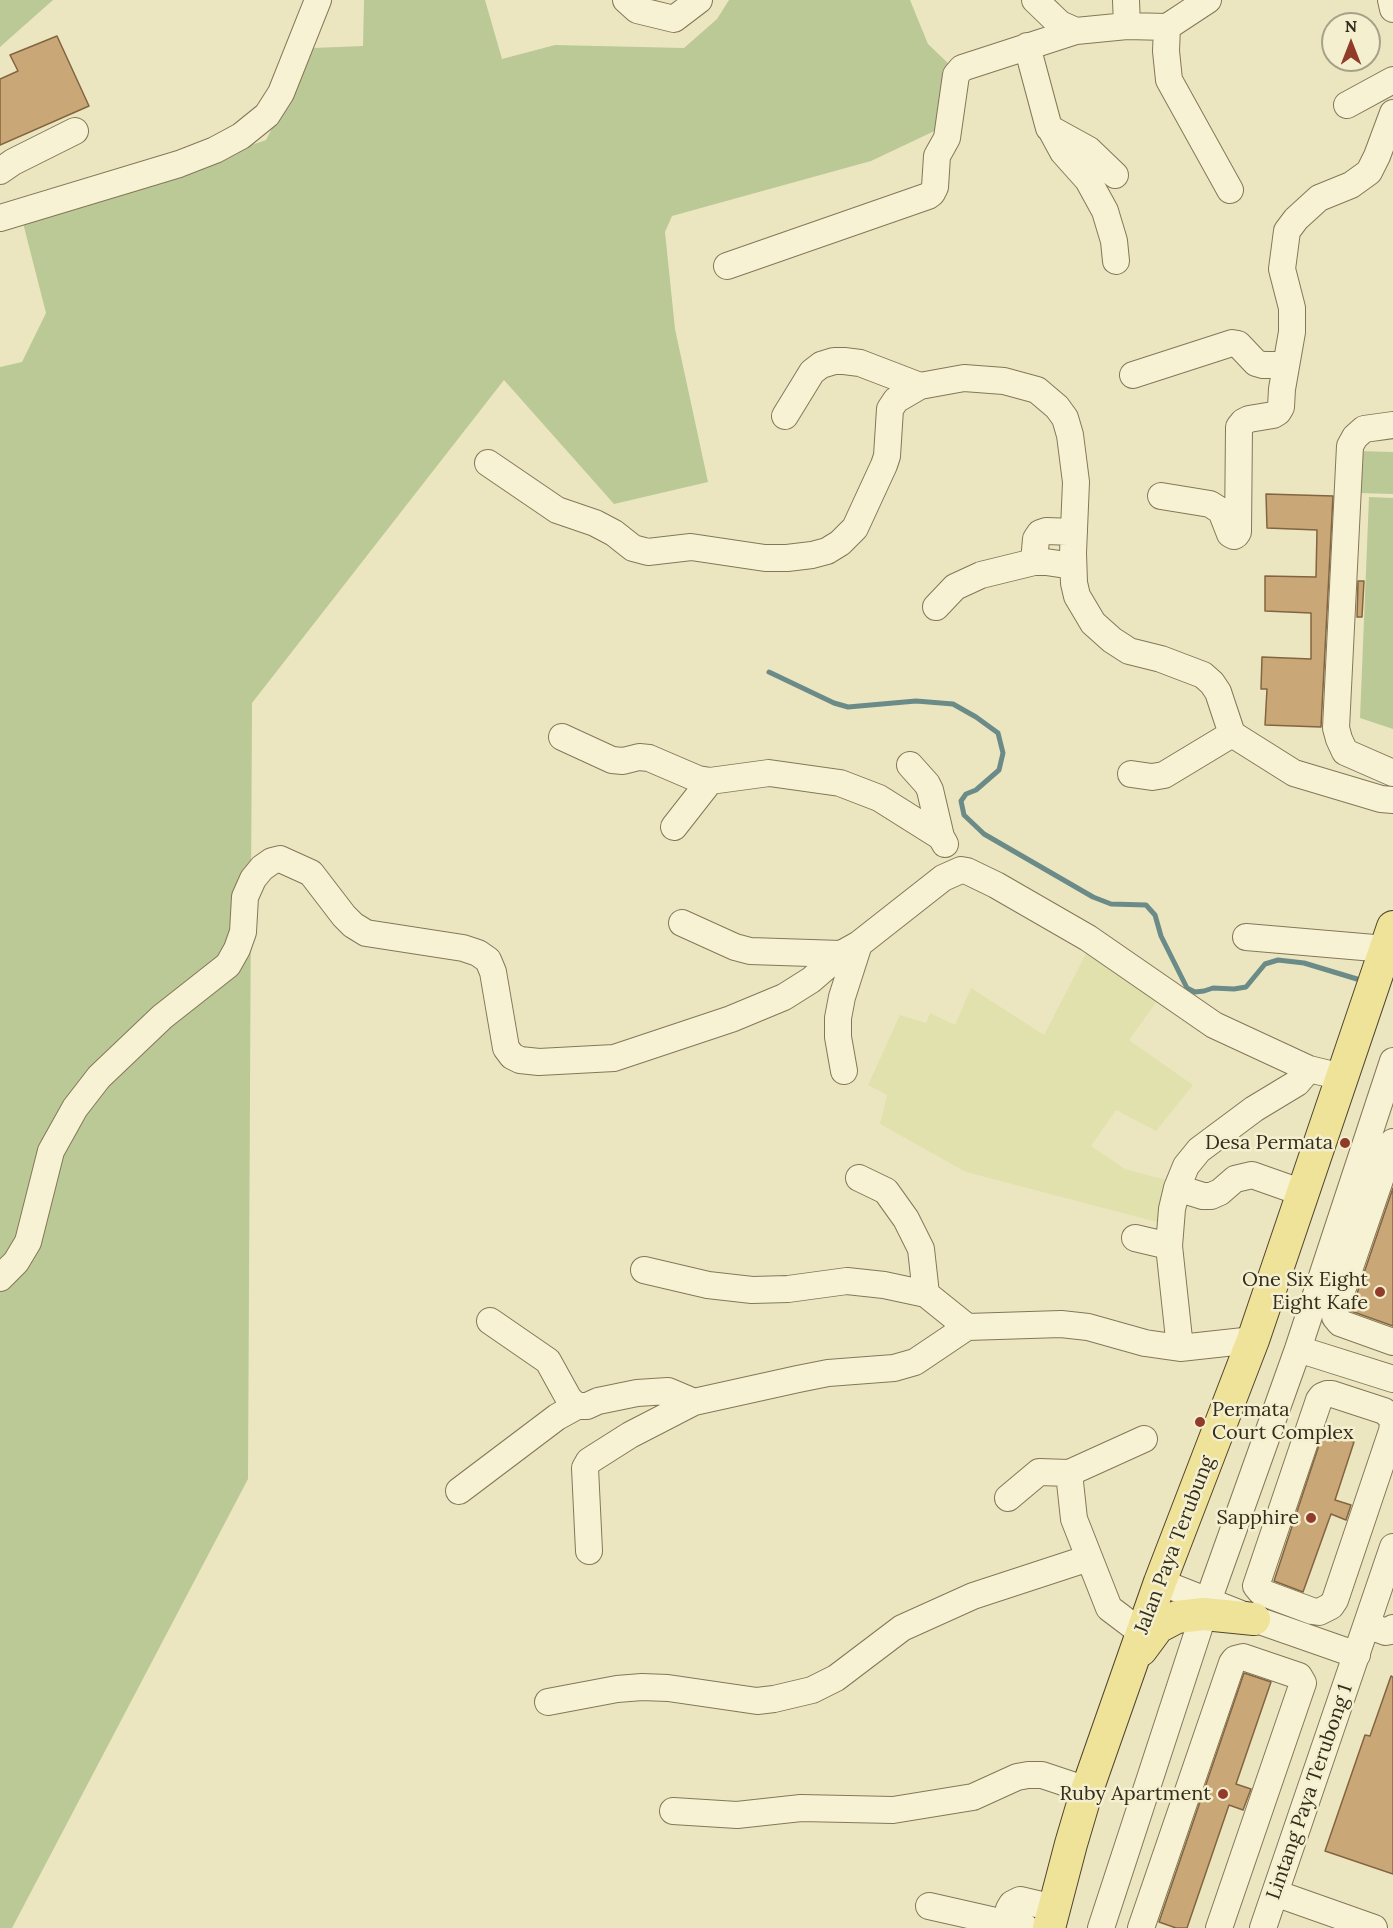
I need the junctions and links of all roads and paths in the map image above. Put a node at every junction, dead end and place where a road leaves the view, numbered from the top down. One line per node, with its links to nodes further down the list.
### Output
1 (318, 0): 21 (street)
2 (626, 0): 3 (street)
3 (699, 0)
4 (1035, 0): 11 (street)
5 (1126, 0): 9 (street)
6 (1208, 0): 10 (street)
7 (1391, 0): 8 (street)
8 (1393, 9)
9 (1127, 26): 10 (street); 11 (street)
10 (1167, 27): 20 (street)
11 (1076, 31): 12 (street)
12 (1027, 46): 16 (street); 23 (street)
13 (1393, 80): 14 (street)
14 (1347, 105)
15 (1393, 112): 24 (street)
16 (1049, 128): 19 (street); 22 (street)
17 (75, 130): 18 (street)
18 (0, 171)
19 (1114, 175)
20 (1230, 190)
21 (0, 218)
22 (1116, 261)
23 (727, 266)
24 (1286, 365): 25 (street); 30 (street)
25 (1133, 375)
26 (920, 386): 27 (street); 29 (street); 31 (street)
27 (785, 416)
28 (1393, 425): 38 (street)
29 (488, 463)
30 (1161, 496)
31 (1074, 532): 32 (street); 33 (street)
32 (1034, 562): 33 (street); 34 (street)
33 (1073, 566): 35 (street)
34 (936, 607)
35 (1232, 734): 39 (street); 41 (street)
36 (562, 736): 40 (street)
37 (910, 765): 43 (street)
38 (1393, 772)
39 (1131, 774)
40 (710, 781): 42 (street); 43 (street)
41 (1393, 800)
42 (674, 827)
43 (941, 837): 44 (street)
44 (961, 870): 48 (street); 50 (street)
45 (682, 923): 48 (street)
46 (1246, 937): 47 (street)
47 (1390, 938): 52 (main road, Jalan Paya Terubung)
48 (850, 949): 51 (street); 60 (street)
49 (1393, 1061): 61 (street)
50 (1309, 1069): 52 (street); 55 (street)
51 (844, 1071)
52 (1342, 1077): 56 (main road, Jalan Paya Terubung)
53 (1393, 1142): 61 (street)
54 (859, 1178): 62 (street)
55 (1177, 1188): 56 (street); 58 (street)
56 (1303, 1193): 65 (main road, Jalan Paya Terubung)
57 (1135, 1238): 58 (street)
58 (1169, 1246): 67 (street)
59 (644, 1270): 62 (street)
60 (0, 1278)
61 (1330, 1289): 66 (street); 68 (street)
62 (926, 1294): 64 (street)
63 (490, 1321): 71 (street)
64 (968, 1327): 67 (street); 70 (street)
65 (1253, 1340): 67 (street); 82 (main road, Jalan Paya Terubung)
66 (1393, 1342)
67 (1180, 1348)
68 (1298, 1349): 69 (street); 73 (street)
69 (1393, 1379)
70 (693, 1402): 71 (street); 80 (street)
71 (577, 1406): 77 (street)
72 (1144, 1439): 75 (street)
73 (1264, 1445): 74 (street); 83 (street)
74 (1299, 1459): 76 (street); 76 (street)
75 (1069, 1473): 78 (street); 81 (street)
76 (1383, 1490)
77 (459, 1491)
78 (1008, 1498)
79 (1393, 1547): 85 (street, Lintang Paya Terubong 1)
80 (589, 1551)
81 (1089, 1558): 87 (street); 91 (street)
82 (1160, 1582): 83 (street); 87 (main road, Jalan Paya Terubung)
83 (1206, 1608): 84 (main road); 90 (main road); 92 (street)
84 (1267, 1624): 88 (street); 89 (street)
85 (1367, 1625): 86 (street); 88 (street, Lintang Paya Terubong 1)
86 (1393, 1628)
87 (1142, 1633): 90 (main road, Jalan Paya Terubung)
88 (1357, 1655): 96 (street, Lintang Paya Terubong 1)
89 (1267, 1665): 94 (street); 102 (street)
90 (1129, 1670): 93 (main road, Jalan Paya Terubung)
91 (548, 1702)
92 (1148, 1781): 94 (street); 100 (street)
93 (1087, 1790): 95 (street); 98 (main road, Jalan Paya Terubung)
94 (1187, 1793): 101 (street)
95 (673, 1810)
96 (1275, 1893): 103 (street, Lintang Paya Terubong 1); 104 (street)
97 (929, 1906): 99 (street)
98 (1052, 1918): 99 (street)
99 (1016, 1925)
100 (1101, 1928)
101 (1141, 1928)
102 (1219, 1928)
103 (1263, 1928)
104 (1374, 1928)

